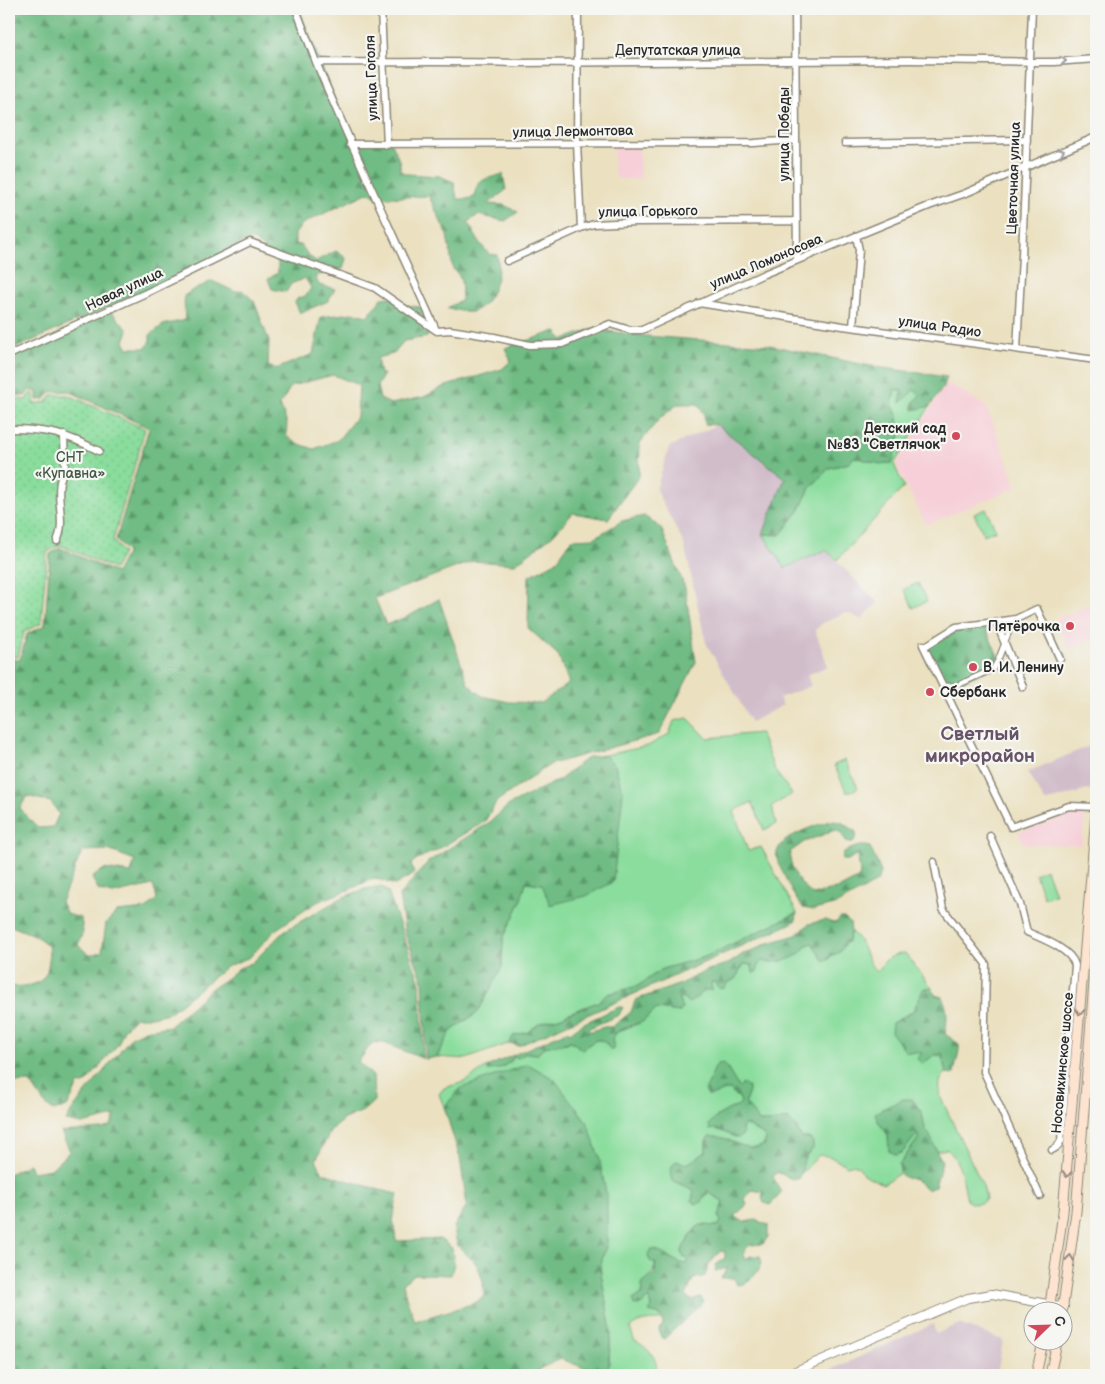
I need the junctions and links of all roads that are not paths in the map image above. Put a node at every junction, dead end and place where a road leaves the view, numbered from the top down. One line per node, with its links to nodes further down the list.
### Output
1 (296, 9): 7 (street)
2 (381, 9): 10 (street, улица Гоголя)
3 (578, 9): 11 (street)
4 (795, 9): 8 (street, улица Победы)
5 (1032, 9): 9 (street, Цветочная улица)
6 (1096, 60): 9 (street, Депутатская улица, one-way to 6)
7 (316, 62): 10 (street, Депутатская улица); 17 (street)
8 (796, 62): 9 (street, Депутатская улица); 11 (street, Депутатская улица); 13 (street, улица Победы)
9 (1029, 62): 14 (street, Цветочная улица)
10 (383, 63): 11 (street, Депутатская улица); 18 (street, улица Гоголя)
11 (578, 63): 15 (street)
12 (1096, 137): 19 (street, улица Ломоносова, one-way to 12)
13 (796, 140): 15 (street, улица Лермонтова); 20 (street, улица Победы)
14 (1027, 140): 16 (street); 19 (street, Цветочная улица)
15 (577, 142): 18 (street, улица Лермонтова); 21 (street)
16 (845, 143)
17 (350, 144): 18 (street, улица Лермонтова); 27 (street)
18 (387, 145)
19 (1026, 167): 22 (street, улица Ломоносова); 28 (street, Цветочная улица)
20 (797, 221): 21 (street, улица Горького); 23 (street, улица Победы)
21 (581, 228): 24 (street, улица Горького)
22 (856, 236): 23 (street, улица Ломоносова); 26 (street)
23 (797, 260): 25 (street, улица Ломоносова)
24 (506, 261)
25 (699, 304): 26 (street, улица Радио); 27 (street, улица Ломоносова)
26 (853, 327): 28 (street, улица Радио)
27 (437, 331): 29 (street, Новая улица)
28 (1016, 349): 30 (street, улица Радио)
29 (9, 355)
30 (1096, 360)
31 (9, 429): 32 (street)
32 (64, 434): 33 (street); 34 (street)
33 (99, 451)
34 (57, 541)
35 (1014, 619): 36 (street); 37 (street); 38 (street)
36 (996, 622): 37 (street); 39 (street)
37 (1005, 643): 39 (street); 40 (street)
38 (1060, 659)
39 (943, 686): 41 (street)
40 (1023, 687)
41 (1096, 806)
42 (1096, 816): 49 (main road, Носовихинское шоссе, one-way to 49)
43 (990, 836): 46 (street)
44 (934, 862): 47 (street)
45 (1096, 957): 50 (main road, Носовихинское шоссе, one-way to 45)
46 (1052, 1150)
47 (1040, 1196)
48 (1025, 1302): 53 (street)
49 (1051, 1302)
50 (1064, 1302)
51 (1041, 1352): 54 (main road)
52 (1055, 1352): 55 (main road)
53 (786, 1375)
54 (1036, 1375)
55 (1050, 1375)

